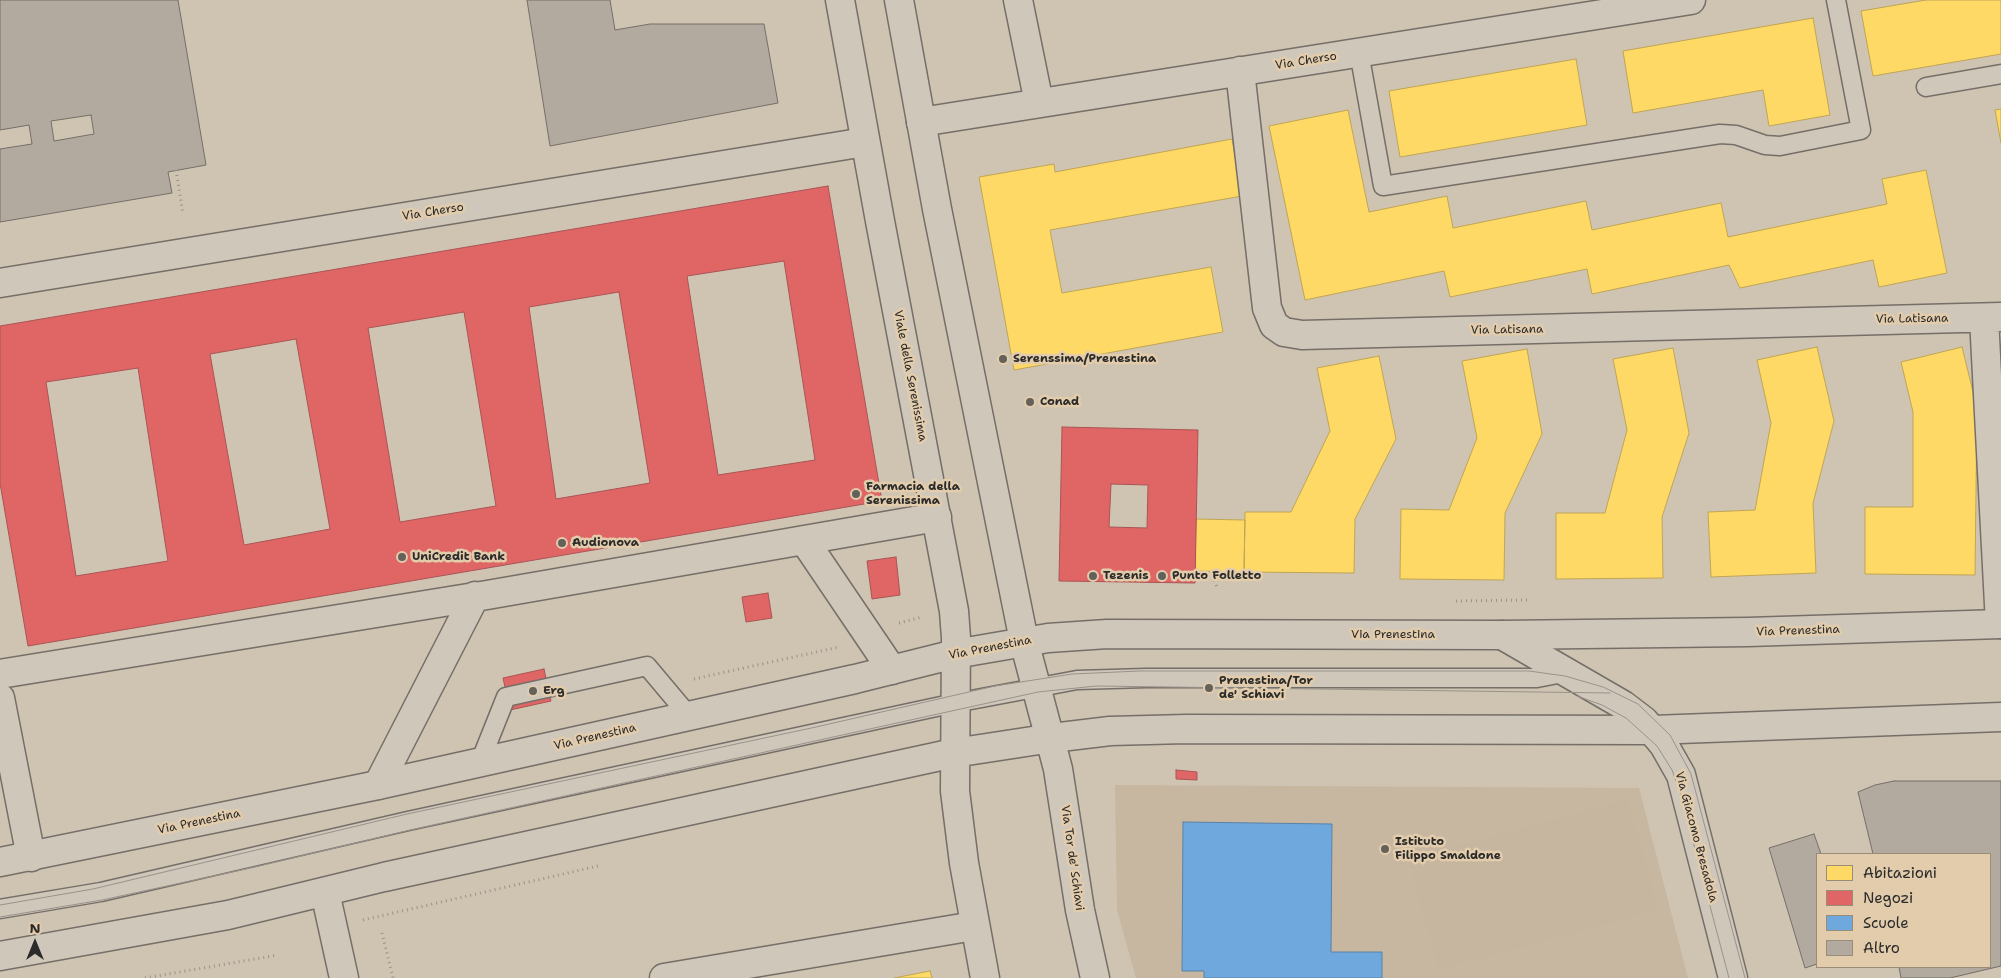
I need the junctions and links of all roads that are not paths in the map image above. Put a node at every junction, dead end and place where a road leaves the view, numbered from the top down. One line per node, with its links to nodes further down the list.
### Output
1 (840, 0): 12 (main road, Viale della Serenissima)
2 (899, 0): 11 (main road)
3 (1018, 0): 10 (main road)
4 (1691, 0): 6 (main road, Via Cherso)
5 (1836, 0): 6 (lane)
6 (1359, 52): 7 (main road, Via Cherso)
7 (1240, 71): 10 (main road, Via Cherso); 14 (main road, Via Latisana)
8 (2001, 74): 9 (lane)
9 (1926, 87)
10 (1039, 103): 11 (main road, Via Cherso)
11 (921, 122): 20 (main road)
12 (865, 142): 13 (main road, Via Cherso); 15 (main road, Viale della Serenissima)
13 (0, 283)
14 (1992, 317): 18 (main road)
15 (938, 517): 16 (main road); 21 (main road, Viale della Serenissima)
16 (804, 540): 17 (main road); 22 (main road)
17 (475, 596): 23 (main road); 34 (main road)
18 (2001, 624): 19 (main road, Via Prenestina)
19 (1502, 635): 20 (main road, Via Prenestina); 24 (main road, Via Giacomo Bresadola)
20 (1024, 641): 21 (main road, Via Prenestina); 25 (main road)
21 (955, 654): 22 (main road, Via Prenestina); 27 (main road, Viale della Serenissima)
22 (892, 670): 28 (main road, Via Prenestina)
23 (0, 674)
24 (1573, 675): 25 (lane); 30 (main road, Via Giacomo Bresadola)
25 (1037, 686): 27 (lane); 31 (main road)
26 (0, 698): 35 (main road)
27 (955, 703): 32 (main road, Viale della Serenissima); 38 (lane)
28 (689, 716): 33 (main road, Via Prenestina); 33 (lane)
29 (2001, 717): 30 (main road)
30 (1653, 730): 31 (main road); 45 (main road, Via Giacomo Bresadola)
31 (1052, 738): 32 (main road); 44 (main road, Via Tor de' Schiavi)
32 (954, 753): 37 (main road); 39 (main road)
33 (480, 762): 34 (main road, Via Prenestina)
34 (378, 785): 35 (main road, Via Prenestina)
35 (31, 857): 36 (main road, Via Prenestina)
36 (0, 862)
37 (324, 892): 40 (main road); 41 (main road)
38 (0, 909)
39 (974, 926): 42 (main road); 43 (main road)
40 (0, 956)
41 (344, 978)
42 (664, 978)
43 (986, 978)
44 (1094, 978)
45 (1733, 978)

